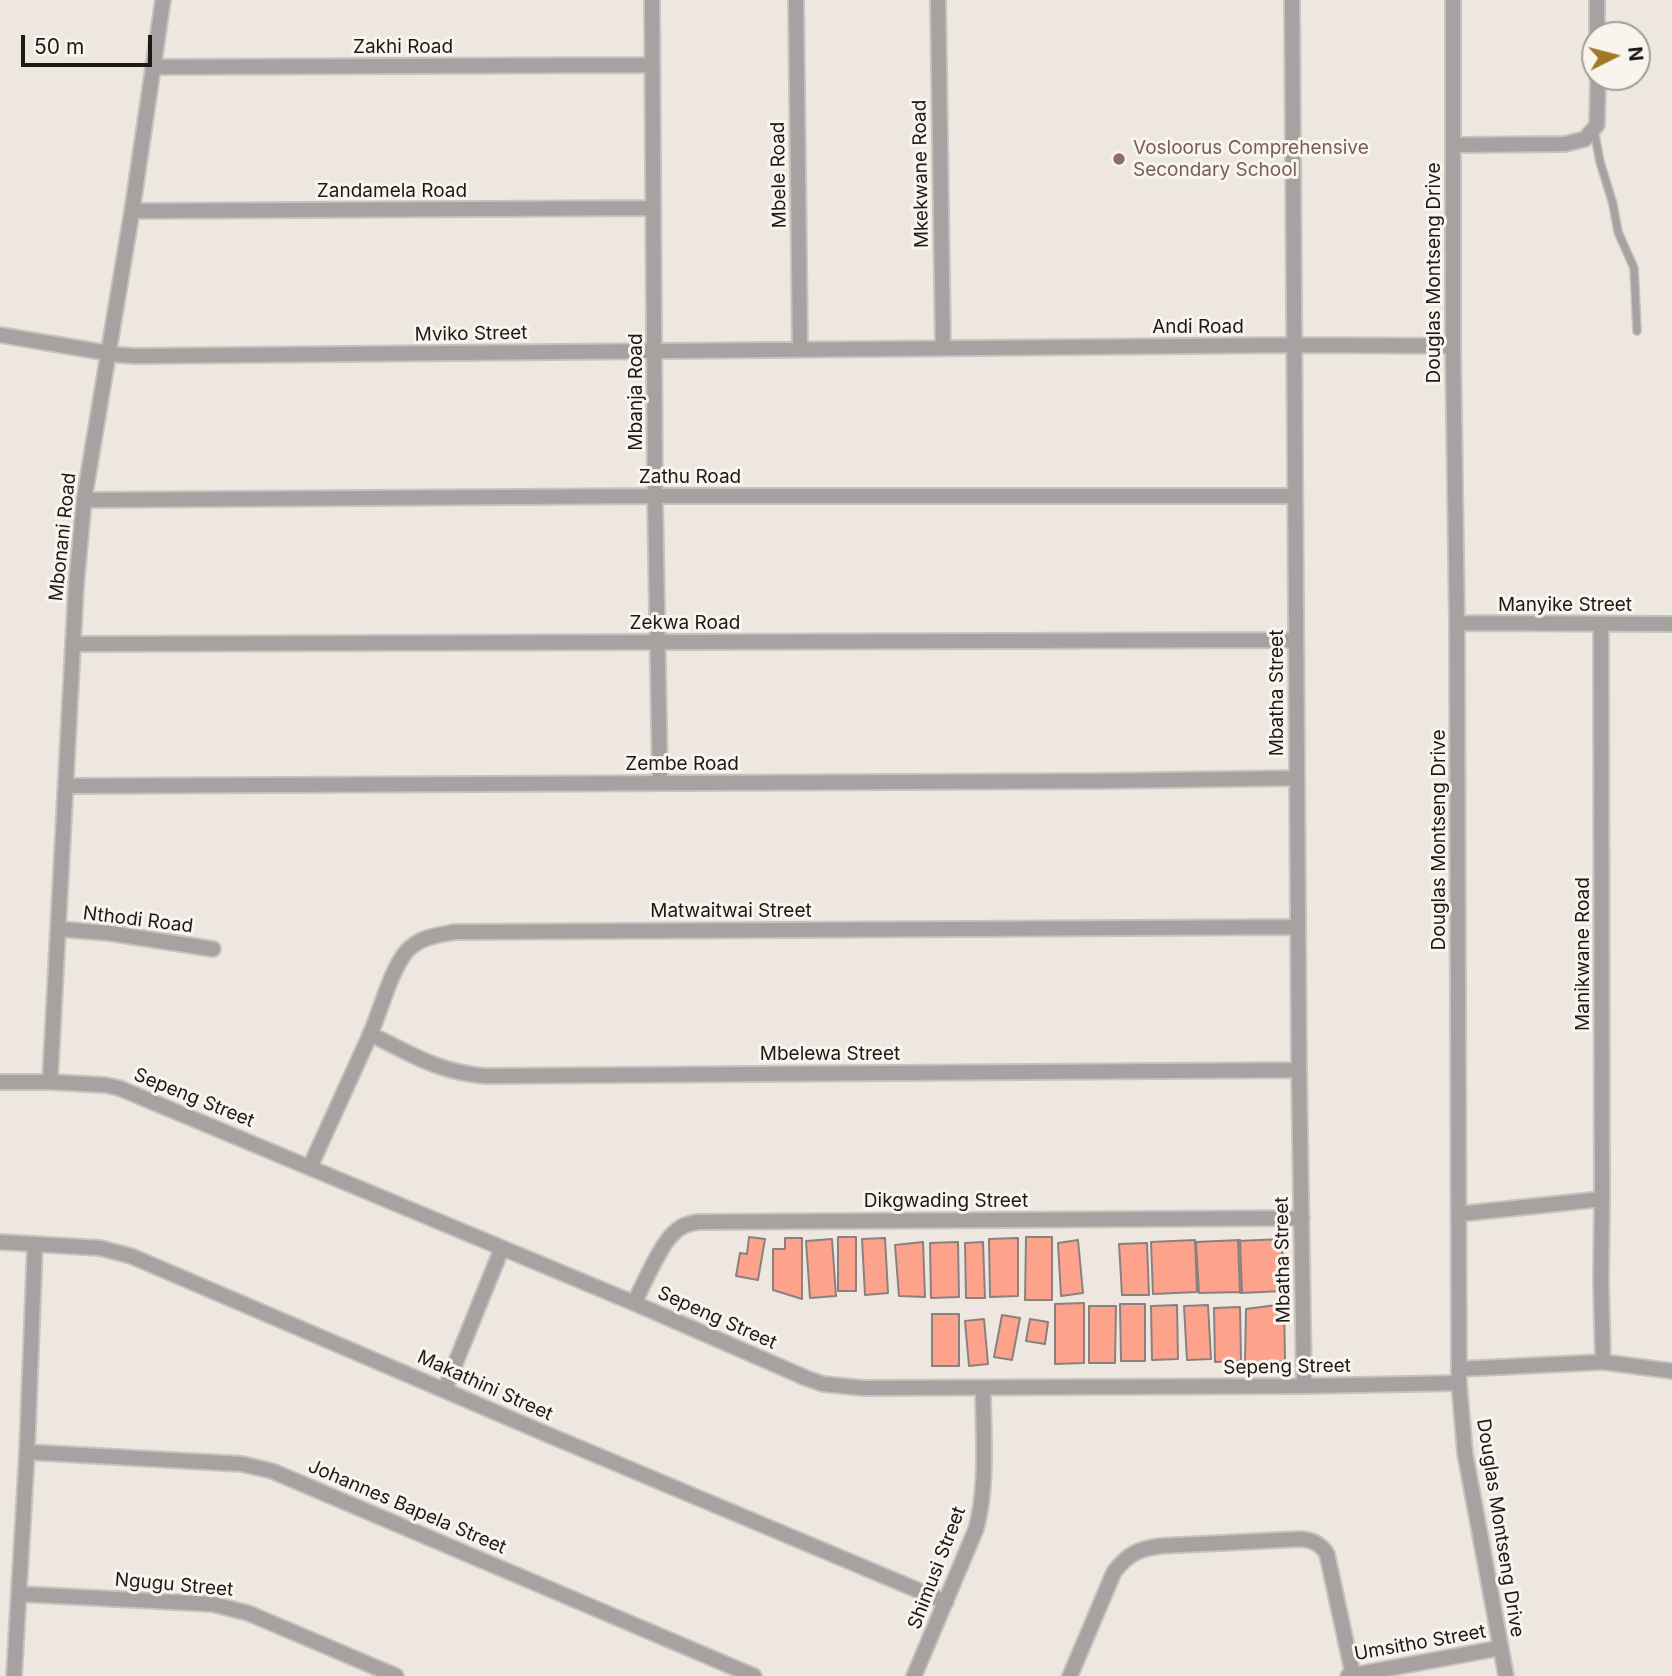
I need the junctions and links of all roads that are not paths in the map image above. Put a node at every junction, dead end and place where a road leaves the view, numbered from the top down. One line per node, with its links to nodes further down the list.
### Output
1 (163, 0): 10 (street, Mbonani Road)
2 (652, 0): 9 (street, Mbanja Road)
3 (796, 0): 21 (street, Mbele Road)
4 (938, 0): 20 (street, Mkekwane Road)
5 (1292, 0): 18 (street, Mbatha Street)
6 (1453, 0): 13 (street, Douglas Montseng Drive)
7 (1597, 0): 8 (street)
8 (1597, 21)
9 (652, 65): 10 (street, Zakhi Road); 14 (street, Mbanja Road)
10 (153, 67): 15 (street, Mbonani Road)
11 (1598, 91): 12 (street)
12 (1594, 130): 13 (street); 16 (lane)
13 (1453, 145): 19 (street, Douglas Montseng Drive)
14 (653, 208): 15 (street, Zandamela Road); 22 (street, Mbanja Road)
15 (132, 211): 23 (street, Mbonani Road)
16 (1637, 331)
17 (0, 335): 23 (street, Mviko Street)
18 (1294, 345): 19 (street, Andi Road); 20 (street, Andi Road); 25 (street, Mbatha Street)
19 (1453, 346): 27 (street, Douglas Montseng Drive)
20 (943, 348): 21 (street, Mviko Street)
21 (800, 349): 22 (street, Mviko Street)
22 (655, 352): 23 (street, Mviko Street); 24 (street, Mbanja Road)
23 (107, 353): 26 (street, Mbonani Road)
24 (655, 496): 25 (street, Zathu Road); 26 (street, Zathu Road); 31 (street, Mbanja Road)
25 (1296, 496): 30 (street, Mbatha Street)
26 (84, 500): 32 (street, Mbonani Road)
27 (1457, 623): 29 (street, Manyike Street); 45 (street, Douglas Montseng Drive)
28 (1672, 624): 29 (street, Manyike Street)
29 (1601, 625): 44 (street, Manikwane Road)
30 (1296, 640): 31 (street, Zekwa Road); 33 (street, Mbatha Street)
31 (657, 642): 32 (street, Zekwa Road); 34 (street, Mbanja Road)
32 (74, 644): 35 (street, Mbonani Road)
33 (1297, 778): 34 (street, Zembe Road); 36 (street, Mbatha Street)
34 (660, 783): 35 (street, Zembe Road)
35 (67, 786): 37 (street, Mbonani Road)
36 (1298, 927): 39 (street, Matwaitwai Street); 40 (street, Mbatha Street)
37 (58, 929): 38 (street, Nthodi Road); 42 (street, Mbonani Road)
38 (213, 949)
39 (370, 1034): 40 (street, Mbelewa Street); 43 (street, Matwaitwai Street)
40 (1299, 1070): 46 (street, Mbatha Street)
41 (0, 1082): 42 (street, Sepeng Street)
42 (50, 1082): 43 (street, Sepeng Street)
43 (310, 1167): 49 (street, Sepeng Street)
44 (1602, 1199): 45 (street); 51 (street, Manikwane Road)
45 (1459, 1214): 53 (street, Douglas Montseng Drive)
46 (1302, 1218): 50 (street, Dikgwading Street); 54 (street, Mbatha Street)
47 (0, 1242): 48 (street, Makathini Street)
48 (35, 1244): 56 (street, Makathini Street); 57 (street)
49 (502, 1248): 50 (street, Sepeng Street); 56 (street)
50 (635, 1303): 55 (street, Sepeng Street)
51 (1603, 1362): 52 (street, Sepeng Street); 53 (street, Sepeng Street)
52 (1672, 1371)
53 (1459, 1376): 54 (street, Sepeng Street); 60 (street, Douglas Montseng Drive)
54 (1304, 1386): 55 (street, Sepeng Street)
55 (983, 1388): 59 (street, Shimusi Street)
56 (445, 1389): 59 (street, Makathini Street)
57 (27, 1452): 58 (street); 64 (street, Johannes Bapela Street)
58 (20, 1594): 62 (street); 63 (street, Ngugu Street)
59 (946, 1602): 65 (street, Shimusi Street)
60 (1500, 1648): 61 (street, Umsitho Street); 67 (street, Douglas Montseng Drive)
61 (1350, 1675): 66 (street)
62 (14, 1676)
63 (396, 1676)
64 (753, 1676)
65 (914, 1676)
66 (1070, 1676)
67 (1506, 1676)

